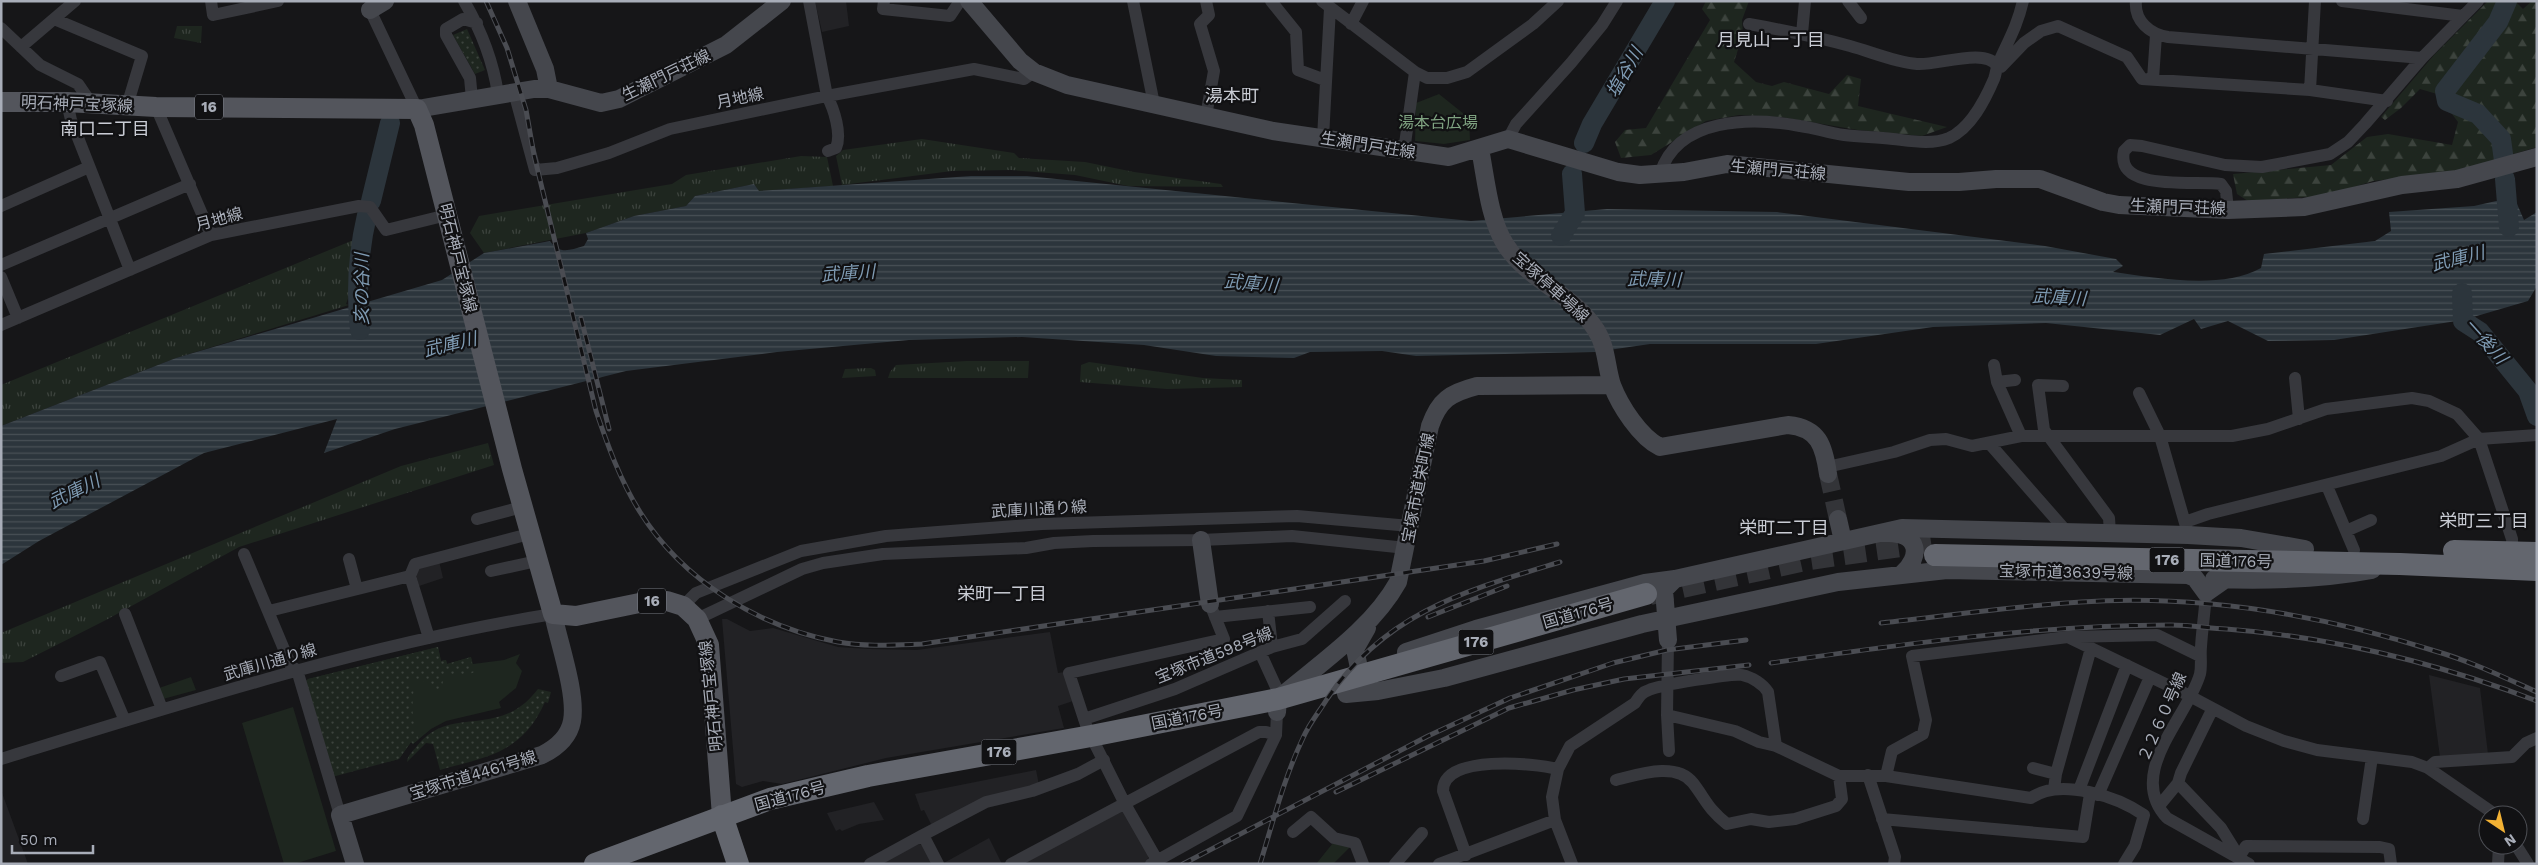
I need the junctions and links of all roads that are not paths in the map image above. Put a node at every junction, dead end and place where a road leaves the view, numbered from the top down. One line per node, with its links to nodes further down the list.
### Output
1 (75, 1): 28 (street)
2 (211, 1): 3 (street)
3 (278, 1)
4 (464, 1): 29 (street)
5 (517, 1): 43 (street)
6 (782, 1): 43 (street, 生瀬門戸荘線)
7 (809, 1): 46 (street)
8 (884, 1): 9 (street)
9 (960, 1)
10 (968, 1): 39 (street, 生瀬門戸荘線)
11 (1133, 1): 52 (street)
12 (1206, 1): 56 (street)
13 (1271, 1): 41 (street)
14 (1363, 1): 30 (street)
15 (1558, 1): 40 (street)
16 (1617, 1): 58 (street)
17 (1805, 1): 33 (street)
18 (1848, 1): 27 (street)
19 (2023, 1): 38 (street)
20 (2136, 1): 34 (street)
21 (2315, 1): 36 (street)
22 (2342, 1): 26 (street)
23 (2478, 1): 26 (street)
24 (1326, 4): 30 (street); 41 (street)
25 (377, 5): 55 (street)
26 (2463, 16): 37 (street)
27 (1861, 18)
28 (54, 19): 35 (street); 53 (street)
29 (477, 23): 45 (street); 47 (street)
30 (1352, 24): 40 (street)
31 (1749, 24): 33 (street)
32 (1, 28): 35 (street)
33 (1802, 34): 38 (street)
34 (2156, 35): 36 (street); 42 (street)
35 (21, 47): 51 (street)
36 (2313, 48): 37 (street); 44 (street)
37 (2422, 58): 48 (street)
38 (1996, 71): 42 (street); 64 (street)
39 (1034, 72): 46 (street, 月地線); 52 (street, 生瀬門戸荘線)
40 (1415, 72): 61 (street)
41 (1325, 80): 57 (street)
42 (2153, 80): 44 (street)
43 (549, 89): 45 (street, 生瀬門戸荘線)
44 (2310, 90): 48 (street)
45 (506, 93): 46 (street, 月地線); 47 (street, 生瀬門戸荘線)
46 (828, 96): 60 (street)
47 (472, 99): 55 (street, 生瀬門戸荘線)
48 (2387, 101): 67 (street)
49 (1, 102): 50 (main road, 明石神戸宝塚線 / 16)
50 (67, 102): 51 (main road, 明石神戸宝塚線 / 16); 63 (street)
51 (91, 103): 53 (main road, 明石神戸宝塚線 / 16)
52 (1154, 104): 56 (street, 生瀬門戸荘線)
53 (126, 106): 54 (main road, 明石神戸宝塚線 / 16)
54 (156, 106): 55 (main road, 明石神戸宝塚線 / 16); 65 (street)
55 (417, 109): 68 (main road, 明石神戸宝塚線)
56 (1206, 116): 57 (street, 生瀬門戸荘線)
57 (1323, 138): 61 (street, 生瀬門戸荘線)
58 (1508, 140): 59 (street, 生瀬門戸荘線); 64 (street, 生瀬門戸荘線)
59 (1480, 149): 61 (street, 生瀬門戸荘線); 78 (street, 宝塚停車場線)
60 (828, 151)
61 (1404, 151)
62 (2537, 157): 67 (street, 生瀬門戸荘線)
63 (89, 167): 66 (street); 69 (street)
64 (1660, 174): 67 (street, 生瀬門戸荘線)
65 (190, 184): 69 (street); 70 (street)
66 (1, 206)
67 (2228, 210)
68 (447, 218): 70 (street, 月地線); 92 (main road, 明石神戸宝塚線)
69 (110, 219): 71 (street); 72 (street)
70 (211, 235): 72 (street, 月地線)
71 (1, 265)
72 (130, 270): 74 (street, 月地線)
73 (1, 277): 74 (street)
74 (18, 318): 75 (street, 月地線)
75 (1, 325)
76 (1994, 365): 80 (street)
77 (2295, 378): 83 (street)
78 (1611, 379): 90 (street, 宝塚停車場線); 98 (street, 宝塚市道栄町線)
79 (2015, 380): 80 (street)
80 (1997, 382): 85 (street)
81 (2063, 386): 86 (street)
82 (2139, 393): 87 (street)
83 (2298, 419): 87 (street); 88 (street)
84 (2537, 434): 88 (street)
85 (2021, 436): 86 (street); 89 (street)
86 (2049, 436): 87 (street); 102 (street)
87 (2160, 436): 99 (street)
88 (2479, 439): 91 (street); 114 (street)
89 (1989, 443): 90 (street); 100 (street)
90 (1828, 470)
91 (2327, 486): 99 (street); 105 (street)
92 (522, 507): 93 (street); 103 (main road, 明石神戸宝塚線)
93 (477, 519)
94 (1200, 519): 97 (street, 武庫川通り線); 98 (street, 武庫川通り線); 104 (street)
95 (1838, 519): 106 (street)
96 (2370, 520): 105 (street)
97 (1024, 526): 107 (street); 124 (street, 武庫川通り線)
98 (1410, 526): 108 (street, 宝塚市道栄町線)
99 (2186, 529): 102 (street); 109 (street)
100 (2067, 532): 101 (street); 102 (street)
101 (1886, 533): 106 (street); 110 (street)
102 (2110, 533)
103 (530, 534): 115 (main road, 明石神戸宝塚線); 120 (street)
104 (1201, 540): 107 (street); 108 (street); 131 (street)
105 (2350, 540): 109 (highway, 国道176号 / 176); 114 (highway, 国道176号 / 176)
106 (1843, 541): 122 (street)
107 (1026, 548): 127 (street)
108 (1406, 548): 138 (street, 宝塚市道栄町線)
109 (2305, 549): 110 (highway, 国道176号 / 176)
110 (1933, 553): 116 (highway, 国道176号 / 176); 119 (street, 宝塚市道3639号線); 119 (street); 121 (street, 宝塚市道3639号線)
111 (2537, 553): 114 (highway, 国道176号 / 176)
112 (244, 554): 132 (street)
113 (348, 559): 125 (street)
114 (2512, 560): 116 (highway, 国道176号 / 176); 117 (highway, 国道176号 / 176)
115 (536, 561): 118 (street); 136 (main road, 明石神戸宝塚線)
116 (2400, 564): 123 (street, 宝塚市道3639号線)
117 (2537, 570)
118 (491, 571)
119 (1902, 574): 137 (street, 宝塚市道3639号線)
120 (410, 576): 125 (street); 140 (street)
121 (2196, 578): 123 (street, 宝塚市道3639号線); 126 (street)
122 (1675, 579): 130 (street); 146 (street)
123 (2226, 579): 126 (street)
124 (722, 583): 127 (street); 134 (street, 武庫川通り線)
125 (357, 589): 132 (street)
126 (2206, 593): 144 (street, ２２６０号線)
127 (738, 599): 134 (street)
128 (1345, 601): 143 (street, 宝塚市道598号線)
129 (1310, 607): 133 (street)
130 (1653, 608): 137 (street, 宝塚市道3639号線); 137 (street); 141 (street); 141 (street); 151 (highway, 国道176号 / 176); 153 (highway, 国道176号 / 176)
131 (1213, 610): 133 (street); 160 (street)
132 (269, 611): 147 (street)
133 (1268, 611): 143 (street)
134 (690, 612): 136 (main road, 16); 184 (main road, 明石神戸宝塚線)
135 (125, 614): 154 (street)
136 (553, 614): 140 (street, 武庫川通り線); 179 (street, 宝塚市道4461号線)
137 (1684, 616): 141 (street)
138 (1372, 619): 146 (street); 153 (street, 宝塚市道栄町線)
139 (2068, 637): 142 (street); 144 (street); 171 (street)
140 (429, 638): 147 (street, 武庫川通り線)
141 (1668, 640): 150 (street)
142 (2091, 648): 145 (street); 168 (street)
143 (1266, 649): 153 (street); 160 (street, 宝塚市道598号線)
144 (2200, 656): 152 (street, ２２６０号線)
145 (2128, 665): 149 (street); 175 (street)
146 (1358, 668): 151 (street)
147 (297, 670): 154 (street, 武庫川通り線); 179 (street)
148 (61, 676): 157 (street)
149 (2150, 676): 152 (street); 175 (street)
150 (1667, 685): 156 (street); 161 (street); 167 (street)
151 (1306, 690): 153 (highway, 国道176号 / 176)
152 (2189, 698): 155 (street); 176 (street, ２２６０号線)
153 (1278, 705): 158 (street); 160 (highway, 国道176号 / 176)
154 (162, 710): 157 (street, 武庫川通り線)
155 (2212, 710): 163 (street); 173 (street)
156 (1666, 715): 161 (street); 162 (street)
157 (125, 721): 164 (street, 武庫川通り線)
158 (1276, 735): 177 (street); 190 (street)
159 (2537, 738): 166 (street)
160 (1094, 741): 177 (street); 184 (highway, 国道176号 / 176); 187 (street, 宝塚市道598号線)
161 (1776, 746): 170 (street)
162 (1669, 751)
163 (2372, 757): 166 (street); 182 (street)
164 (1, 759)
165 (2033, 768): 168 (street)
166 (2428, 768): 178 (street)
167 (1558, 769): 183 (street); 188 (street)
168 (2056, 774): 174 (street)
169 (1868, 775): 170 (street); 171 (street); 181 (street)
170 (1839, 776): 172 (street)
171 (1886, 776): 174 (street)
172 (1616, 780)
173 (2178, 783): 176 (street); 189 (street)
174 (2054, 789): 175 (street)
175 (2089, 793): 180 (street); 181 (street)
176 (2157, 803): 180 (street); 189 (street)
177 (1125, 804): 190 (street); 197 (street)
178 (2482, 805)
179 (340, 815): 191 (street)
180 (2144, 815): 203 (street)
181 (1882, 819): 202 (street)
182 (2363, 819)
183 (1555, 820): 188 (street); 201 (street)
184 (725, 823): 192 (highway, 国道176号 / 176); 193 (highway, 国道176号 / 176); 194 (highway)
185 (1293, 832): 198 (street)
186 (1422, 832): 199 (street)
187 (923, 836): 195 (street, 宝塚市道598号線); 196 (street)
188 (1466, 855): 200 (street)
189 (2244, 860): 204 (street)
190 (1154, 862)
191 (355, 864)
192 (595, 864)
193 (635, 864)
194 (738, 864)
195 (870, 864)
196 (938, 864)
197 (1011, 864)
198 (1364, 864)
199 (1395, 864)
200 (1439, 864)
201 (1572, 864)
202 (1894, 864)
203 (2124, 864)
204 (2391, 864)

